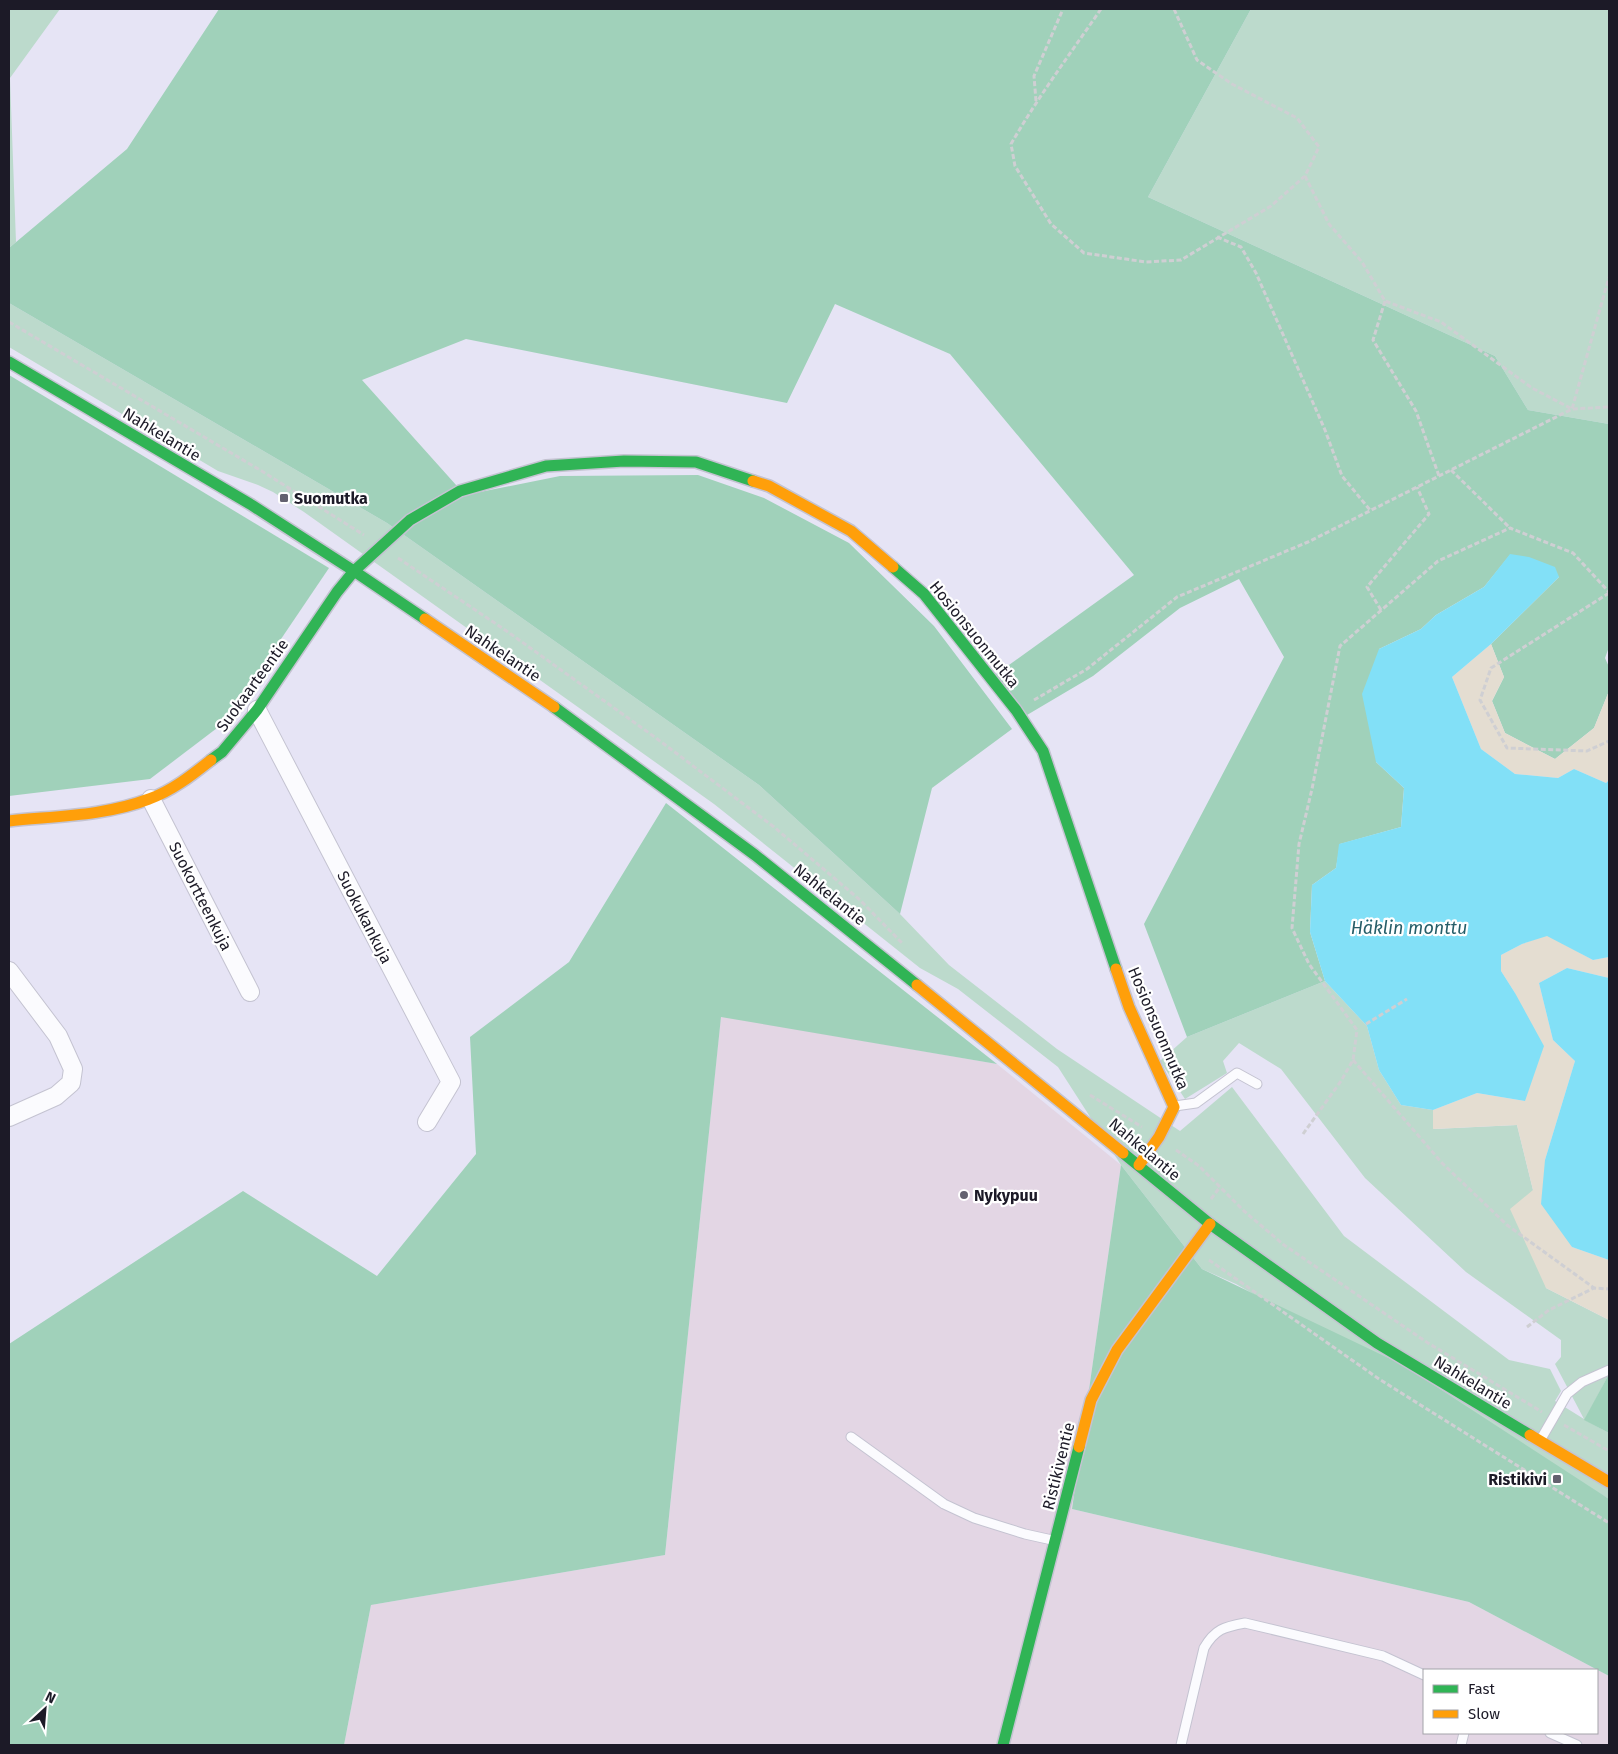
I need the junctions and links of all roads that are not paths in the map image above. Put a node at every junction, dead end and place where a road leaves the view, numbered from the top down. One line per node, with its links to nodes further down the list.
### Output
1 (9, 362): 2 (street, Nahkelantie)
2 (354, 571): 3 (street, Suokaarteentie); 9 (street, Hosionsuonmutka); 12 (street, Nahkelantie)
3 (257, 710): 4 (street, Suokaarteentie); 11 (street, Suokukankuja)
4 (151, 799): 5 (street, Suokaarteentie); 7 (street, Suokortteenkuja)
5 (9, 821)
6 (9, 971): 10 (street)
7 (250, 992)
8 (1257, 1084): 9 (lane)
9 (1174, 1106): 12 (street, Hosionsuonmutka)
10 (9, 1117)
11 (427, 1122)
12 (1139, 1165): 13 (street, Nahkelantie)
13 (1210, 1224): 16 (street, Nahkelantie); 18 (street, Ristikiventie)
14 (1609, 1370): 16 (lane)
15 (851, 1437): 18 (lane)
16 (1540, 1441): 17 (street, Nahkelantie)
17 (1609, 1482)
18 (1055, 1541): 21 (street, Ristikiventie)
19 (1423, 1675): 22 (lane)
20 (1552, 1734): 23 (lane)
21 (1002, 1745)
22 (1182, 1745)
23 (1577, 1745)

